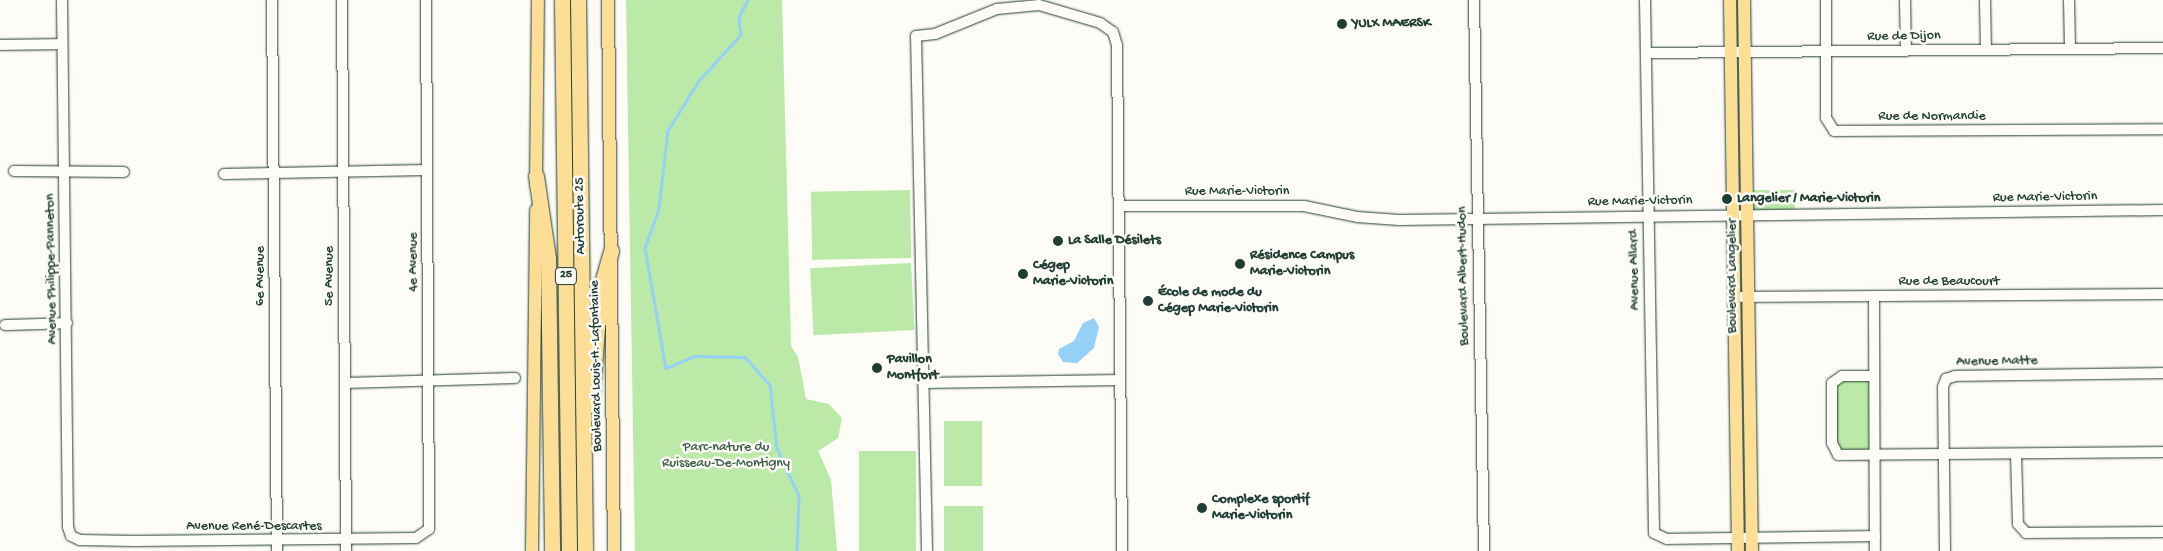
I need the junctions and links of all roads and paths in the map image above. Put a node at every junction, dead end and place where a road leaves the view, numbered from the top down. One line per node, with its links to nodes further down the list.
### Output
1 (62, 0): 17 (street, Avenue Philippe-Panneton)
2 (272, 0): 33 (street, 6e Avenue)
3 (342, 0): 32 (street, 5e Avenue)
4 (426, 0): 28 (street, 4e Avenue)
5 (538, 0): 35 (main road)
6 (562, 0): 74 (highway, Autoroute 25 / 25)
7 (578, 0): 60 (highway, Autoroute 25 / 25)
8 (608, 0): 42 (main road, Boulevard Louis-H.-Lafontaine)
9 (1474, 0): 41 (street, Boulevard Albert-Hudon)
10 (1645, 0): 24 (street, Avenue Allard)
11 (1730, 0): 25 (main road, Boulevard Langelier)
12 (1744, 0): 26 (main road, Boulevard Langelier)
13 (1826, 0): 23 (street, Rue de Normandie)
14 (1905, 0): 21 (street)
15 (1985, 0): 22 (street)
16 (2069, 0): 20 (street)
17 (62, 44): 18 (street); 30 (street, Avenue Philippe-Panneton)
18 (0, 46)
19 (2163, 48): 20 (street, Rue de Dijon)
20 (2070, 49): 22 (street, Rue de Dijon)
21 (1906, 50): 22 (street, Rue de Dijon); 23 (street, Rue de Dijon)
22 (1986, 50)
23 (1827, 52): 26 (street, Rue de Dijon); 27 (street, Rue de Normandie)
24 (1646, 53): 25 (street, Rue de Dijon); 38 (street, Avenue Allard)
25 (1730, 53): 26 (street, Rue de Dijon); 39 (main road, Boulevard Langelier)
26 (1745, 53): 40 (main road, Boulevard Langelier)
27 (2163, 129)
28 (427, 170): 32 (street); 52 (street, 4e Avenue)
29 (14, 171): 30 (street)
30 (64, 172): 31 (street); 47 (street, Avenue Philippe-Panneton)
31 (124, 172)
32 (344, 172): 33 (street); 54 (street, 5e Avenue)
33 (274, 173): 34 (street); 67 (street, 6e Avenue)
34 (224, 174)
35 (536, 176): 72 (main road); 73 (highway)
36 (1119, 206): 41 (street, Rue Marie-Victorin); 53 (street); 55 (street)
37 (2163, 210): 40 (street, Rue Marie-Victorin)
38 (1648, 216): 39 (street, Rue Marie-Victorin); 41 (street, Rue Marie-Victorin); 65 (street, Avenue Allard)
39 (1733, 216): 40 (street, Rue Marie-Victorin); 45 (main road, Boulevard Langelier)
40 (1748, 216): 46 (main road, Boulevard Langelier)
41 (1477, 219): 79 (street, Boulevard Albert-Hudon)
42 (611, 250): 60 (highway); 76 (main road, Boulevard Louis-H.-Lafontaine)
43 (2163, 294): 44 (street, Rue de Beaucourt)
44 (1874, 296): 46 (street, Rue de Beaucourt); 50 (street)
45 (1735, 297): 46 (street, Rue de Beaucourt); 65 (main road, Boulevard Langelier)
46 (1748, 297): 66 (main road, Boulevard Langelier)
47 (67, 323): 48 (street); 63 (street, Avenue Philippe-Panneton)
48 (5, 325)
49 (2163, 373): 59 (street, Avenue Matte)
50 (1872, 376): 58 (street); 58 (street)
51 (515, 378): 52 (street)
52 (428, 380): 54 (street); 61 (street, 4e Avenue)
53 (1120, 380): 55 (street); 78 (street)
54 (345, 383): 68 (street, 5e Avenue)
55 (923, 383): 77 (street)
56 (2163, 452): 57 (street)
57 (2016, 454): 59 (street); 62 (street)
58 (1874, 455): 59 (street); 64 (street)
59 (1943, 455): 83 (street, Avenue Matte)
60 (584, 478): 75 (highway, Autoroute 25 / 25)
61 (430, 523): 68 (street, Avenue René-Descartes)
62 (2163, 532)
63 (71, 536): 69 (street, Avenue René-Descartes)
64 (1875, 536): 66 (street); 82 (street)
65 (1738, 537): 66 (street); 80 (main road, Boulevard Langelier)
66 (1752, 537): 81 (main road, Boulevard Langelier)
67 (277, 540): 68 (street, Avenue René-Descartes); 69 (street, Avenue René-Descartes); 70 (street, 6e Avenue)
68 (346, 540): 71 (street, 5e Avenue)
69 (134, 546)
70 (277, 551)
71 (346, 551)
72 (532, 551)
73 (552, 551)
74 (569, 551)
75 (585, 551)
76 (614, 551)
77 (927, 551)
78 (1122, 551)
79 (1484, 551)
80 (1738, 551)
81 (1752, 551)
82 (1875, 551)
83 (1945, 551)

